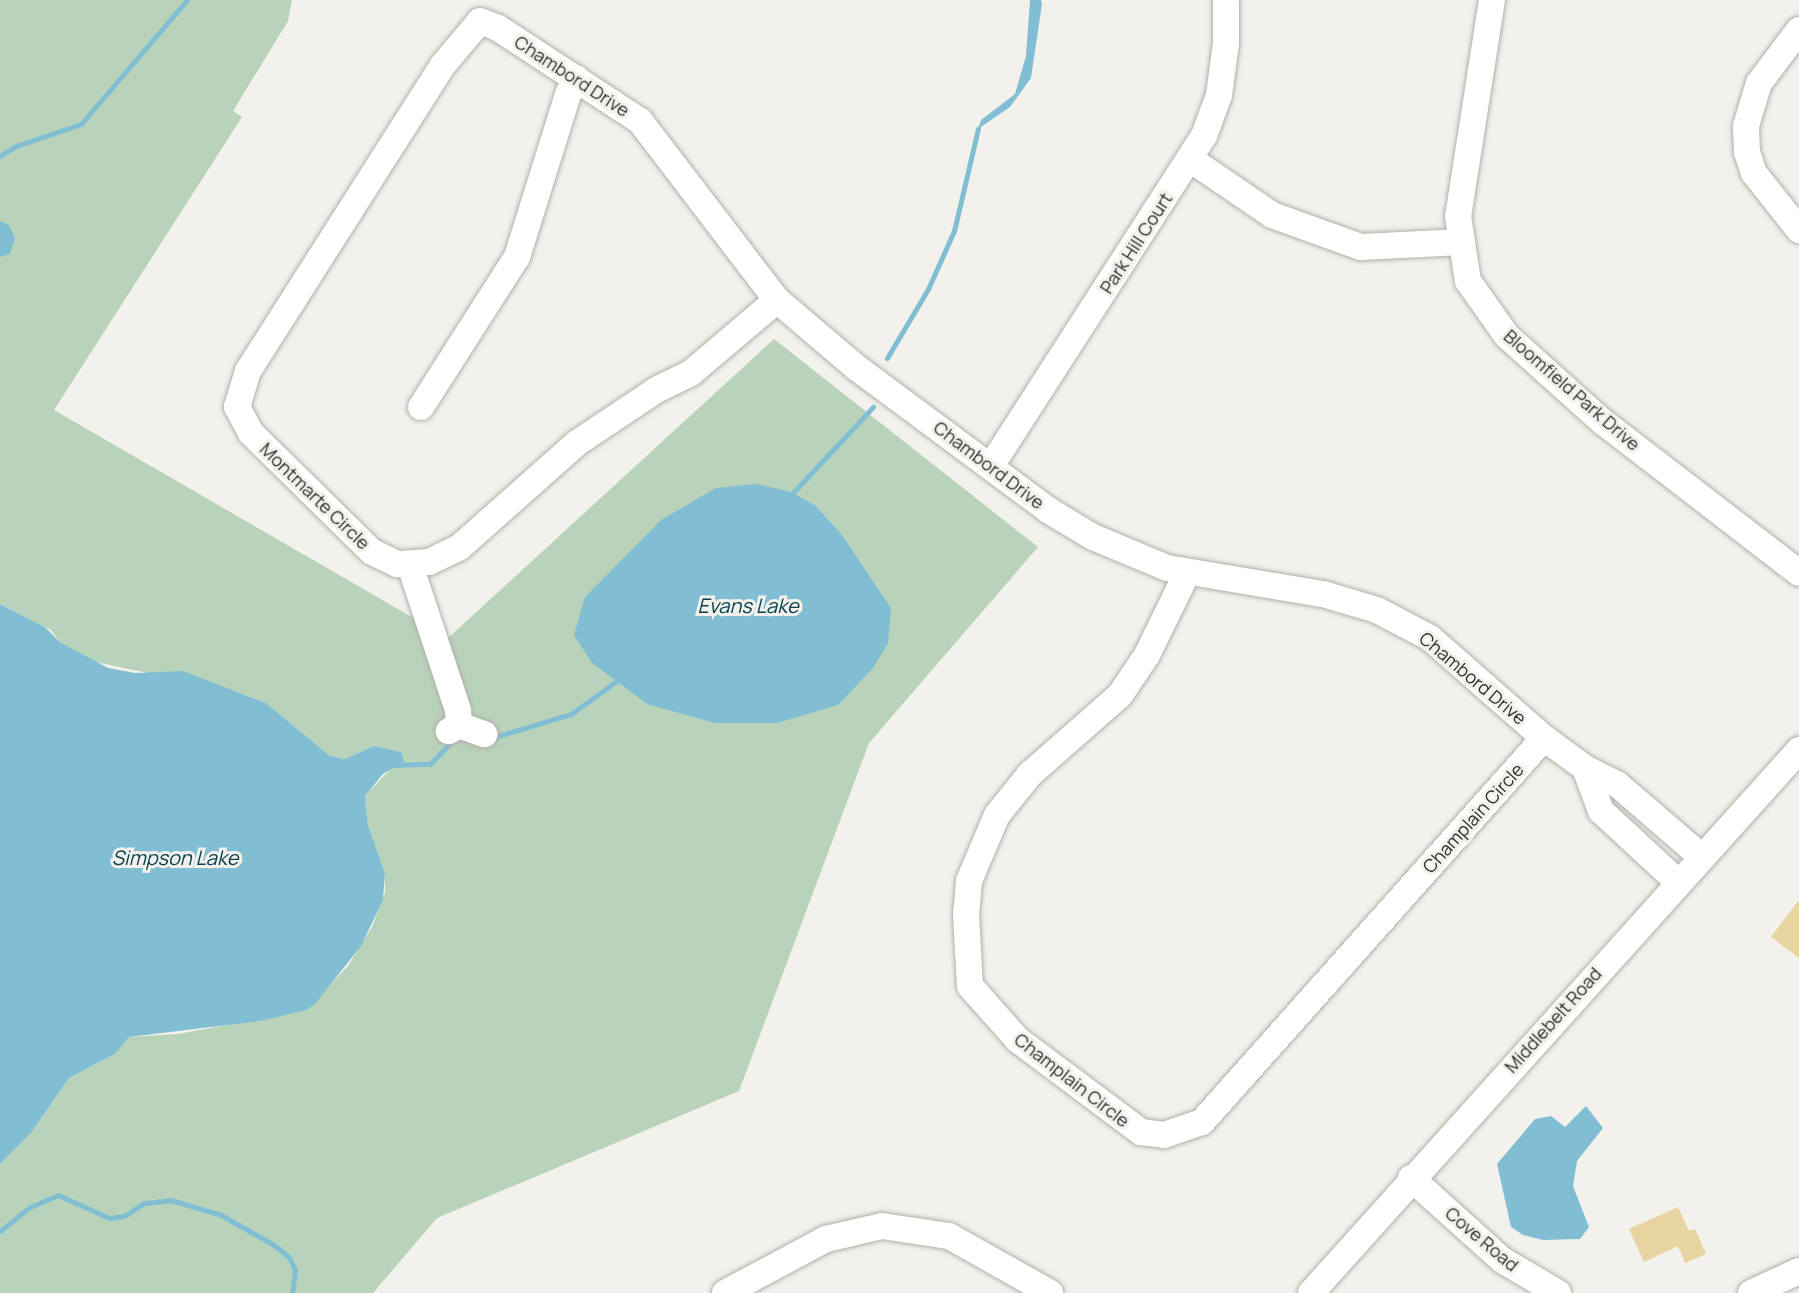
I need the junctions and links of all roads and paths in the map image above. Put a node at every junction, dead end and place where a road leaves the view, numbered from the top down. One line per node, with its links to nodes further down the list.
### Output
1 (1226, 0): 6 (street, Park Hill Court)
2 (1492, 0): 8 (street, Bloomfield Park Drive)
3 (480, 21): 5 (street, Chambord Drive); 12 (street, Montmarte Circle)
4 (1799, 30): 7 (street)
5 (577, 78): 9 (street, Chambord Drive); 10 (street)
6 (1190, 159): 8 (street); 11 (street, Park Hill Court)
7 (1799, 230)
8 (1462, 242): 14 (street, Bloomfield Park Drive)
9 (777, 300): 11 (street, Chambord Drive); 12 (street)
10 (421, 407)
11 (991, 466): 13 (street, Chambord Drive)
12 (410, 566): 15 (street)
13 (1187, 573): 16 (street, Chambord Drive); 16 (street, Champlain Circle)
14 (1799, 573)
15 (484, 734)
16 (1544, 738): 18 (street, Chambord Drive)
17 (1799, 750): 19 (street, Middlebelt Road)
18 (1585, 768): 19 (street, Chambord Drive); 20 (street)
19 (1702, 857): 20 (street, Middlebelt Road)
20 (1678, 882): 21 (street, Middlebelt Road)
21 (1411, 1178): 25 (street, Middlebelt Road); 26 (street, Cove Road)
22 (1799, 1271): 27 (street)
23 (725, 1293): 24 (street)
24 (1050, 1293)
25 (1311, 1293)
26 (1558, 1293)
27 (1751, 1293)

